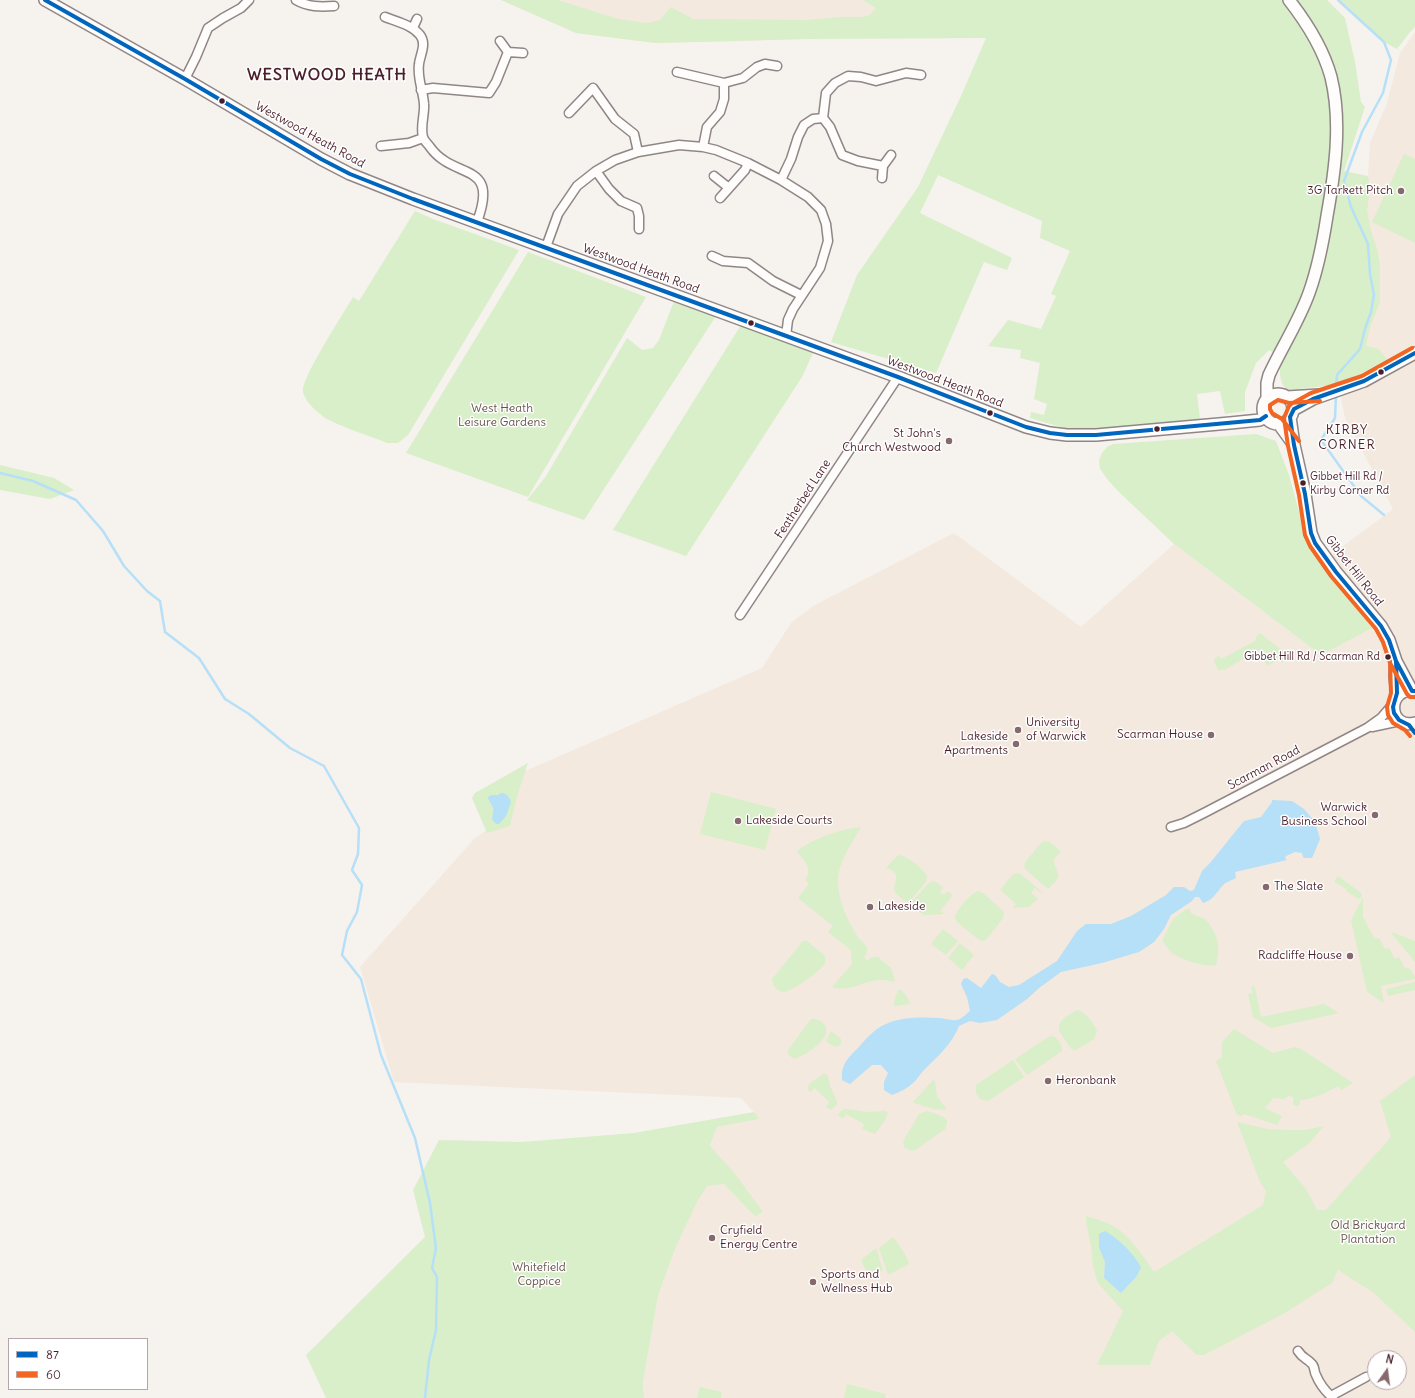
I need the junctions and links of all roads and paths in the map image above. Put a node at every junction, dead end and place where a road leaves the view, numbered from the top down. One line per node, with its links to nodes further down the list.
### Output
1 (45, 0): 15 (street, Westwood Heath Road)
2 (249, 0): 15 (street)
3 (296, 0): 5 (street)
4 (1289, 0): 40 (street)
5 (334, 6)
6 (385, 18): 8 (street)
7 (417, 19): 8 (street)
8 (413, 28): 17 (street)
9 (500, 41): 10 (street)
10 (508, 52): 11 (street); 17 (street)
11 (523, 53)
12 (777, 66): 16 (street)
13 (677, 72): 16 (street)
14 (921, 75): 19 (street)
15 (185, 79): 33 (street, Westwood Heath Road)
16 (724, 83): 22 (street)
17 (421, 90): 20 (street)
18 (569, 113): 23 (street)
19 (823, 118): 26 (street); 30 (street)
20 (423, 138): 21 (street); 33 (street)
21 (381, 146)
22 (702, 147): 23 (street); 25 (street)
23 (638, 152): 27 (street)
24 (891, 156): 26 (street)
25 (748, 164): 30 (street); 31 (street)
26 (882, 166): 29 (street)
27 (596, 171): 34 (street); 35 (street)
28 (714, 176): 31 (street)
29 (882, 178)
30 (781, 180): 37 (street)
31 (729, 188): 32 (street)
32 (720, 198)
33 (477, 222): 35 (street, Westwood Heath Road)
34 (639, 229)
35 (546, 247): 38 (street, Westwood Heath Road)
36 (712, 256): 37 (street)
37 (801, 295): 38 (street)
38 (786, 336): 41 (street, Westwood Heath Road)
39 (1415, 353): 42 (street)
40 (1273, 368): 43 (street); 44 (street)
41 (898, 377): 46 (street, Westwood Heath Road); 49 (street, Featherbed Lane)
42 (1327, 394): 43 (street); 45 (street)
43 (1284, 396): 44 (street); 45 (street)
44 (1267, 400): 46 (street)
45 (1292, 414): 47 (street); 48 (street, Gibbet Hill Road)
46 (1266, 416): 47 (street)
47 (1278, 423): 48 (street, Gibbet Hill Road)
48 (1294, 445): 50 (street, Gibbet Hill Road)
49 (740, 615)
50 (1396, 661): 51 (street, Gibbet Hill Road); 52 (street, Gibbet Hill Road)
51 (1414, 691): 52 (street)
52 (1395, 700): 53 (street, Gibbet Hill Road); 54 (street, Scarman Road)
53 (1410, 725): 54 (street, Scarman Road)
54 (1367, 728): 55 (street, Scarman Road)
55 (1171, 827)
56 (1298, 1351): 58 (street)
57 (1366, 1377): 58 (street)
58 (1332, 1397)

